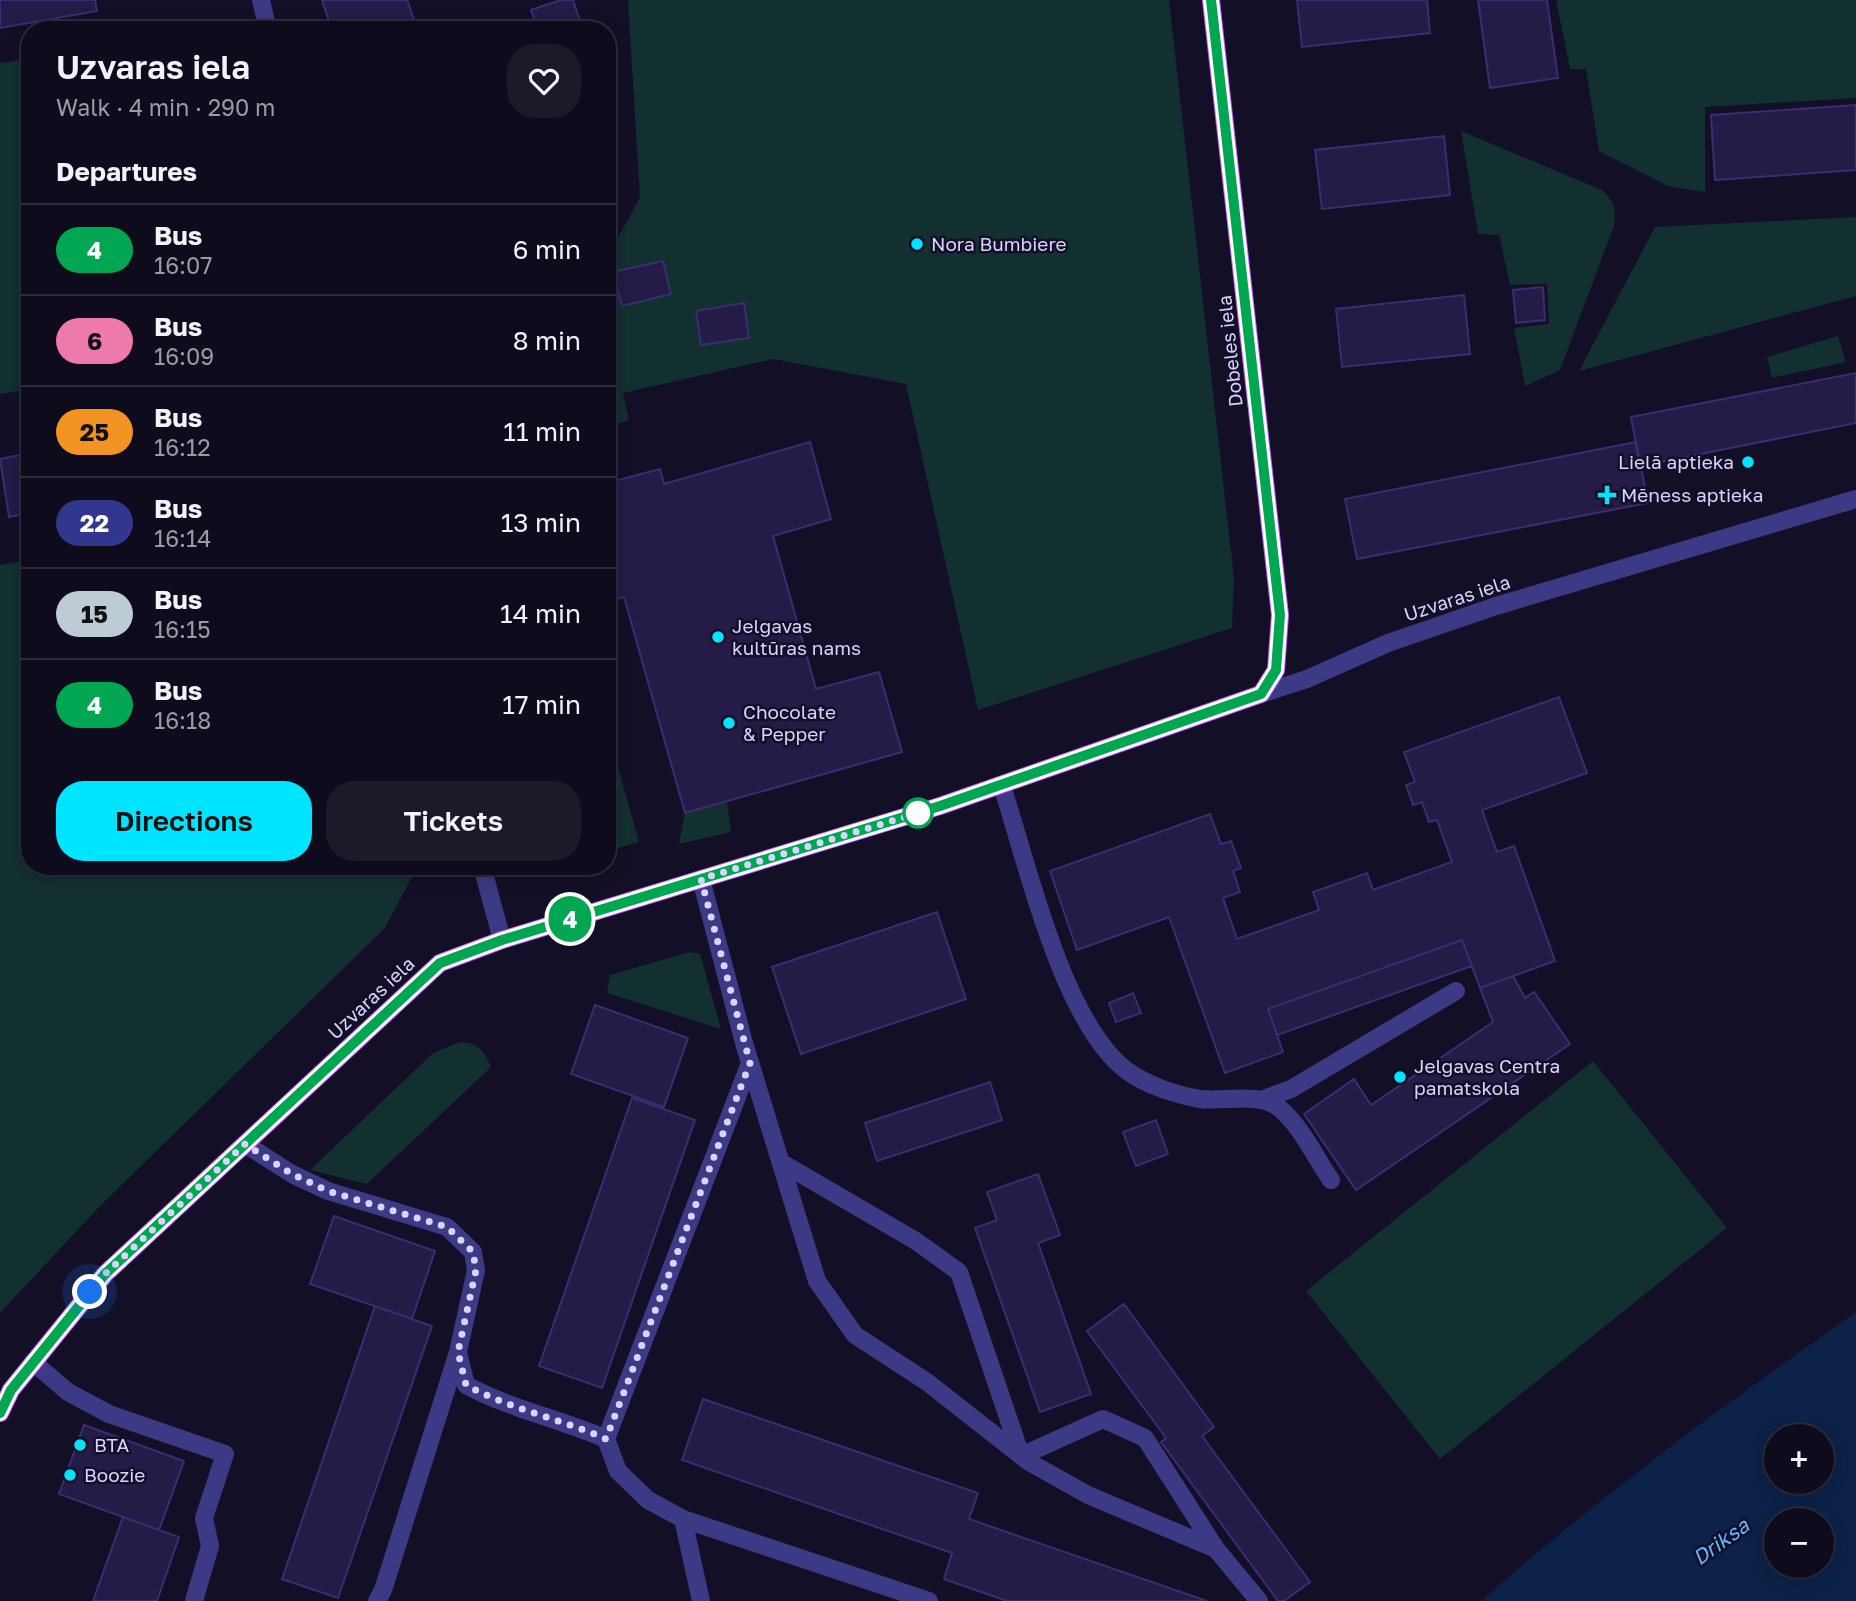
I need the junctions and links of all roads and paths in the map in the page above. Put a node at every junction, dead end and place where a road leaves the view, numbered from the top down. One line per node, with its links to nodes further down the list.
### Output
1 (261, 0): 3 (street)
2 (1211, 0): 5 (main road, Dobeles iela)
3 (266, 21)
4 (1856, 499): 5 (street, Uzvaras iela)
5 (1261, 694): 6 (main road, Uzvaras iela)
6 (1002, 786): 8 (main road, Uzvaras iela); 12 (street)
7 (484, 875): 9 (street)
8 (701, 879): 9 (main road, Uzvaras iela); 11 (street)
9 (502, 940): 13 (main road, Uzvaras iela)
10 (1455, 991): 12 (street)
11 (750, 1063): 14 (street); 19 (street)
12 (1261, 1100): 15 (street)
13 (245, 1144): 16 (street); 17 (main road, Uzvaras iela)
14 (782, 1163): 20 (street); 20 (street)
15 (1331, 1180)
16 (458, 1352): 19 (street); 24 (street)
17 (33, 1362): 18 (main road, Uzvaras iela); 23 (street)
18 (0, 1413)
19 (606, 1439): 21 (street)
20 (1021, 1456): 22 (street); 22 (street)
21 (683, 1519): 25 (street); 26 (street)
22 (1216, 1549): 27 (street)
23 (194, 1601)
24 (377, 1601)
25 (701, 1601)
26 (929, 1601)
27 (1259, 1601)

